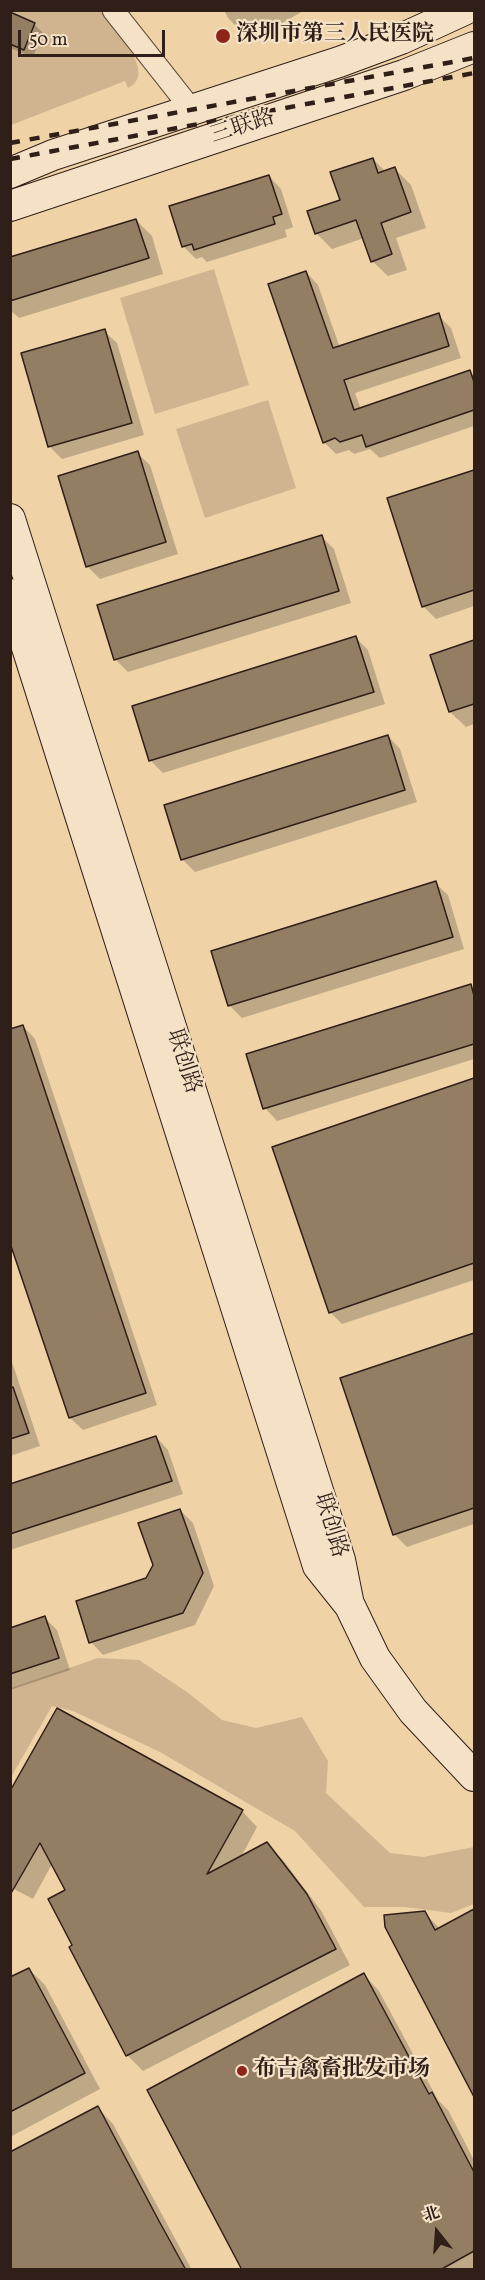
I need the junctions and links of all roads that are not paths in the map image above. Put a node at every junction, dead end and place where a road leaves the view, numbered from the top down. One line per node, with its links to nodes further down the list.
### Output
1 (113, 10): 4 (street)
2 (464, 10): 4 (street)
3 (474, 47): 6 (street, 三联路)
4 (192, 110): 5 (street)
5 (10, 173)
6 (10, 206)
7 (10, 519): 9 (street, 联创路)
8 (10, 594): 9 (street, 联创路)
9 (350, 1606): 10 (street, 联创路)
10 (474, 1776)

